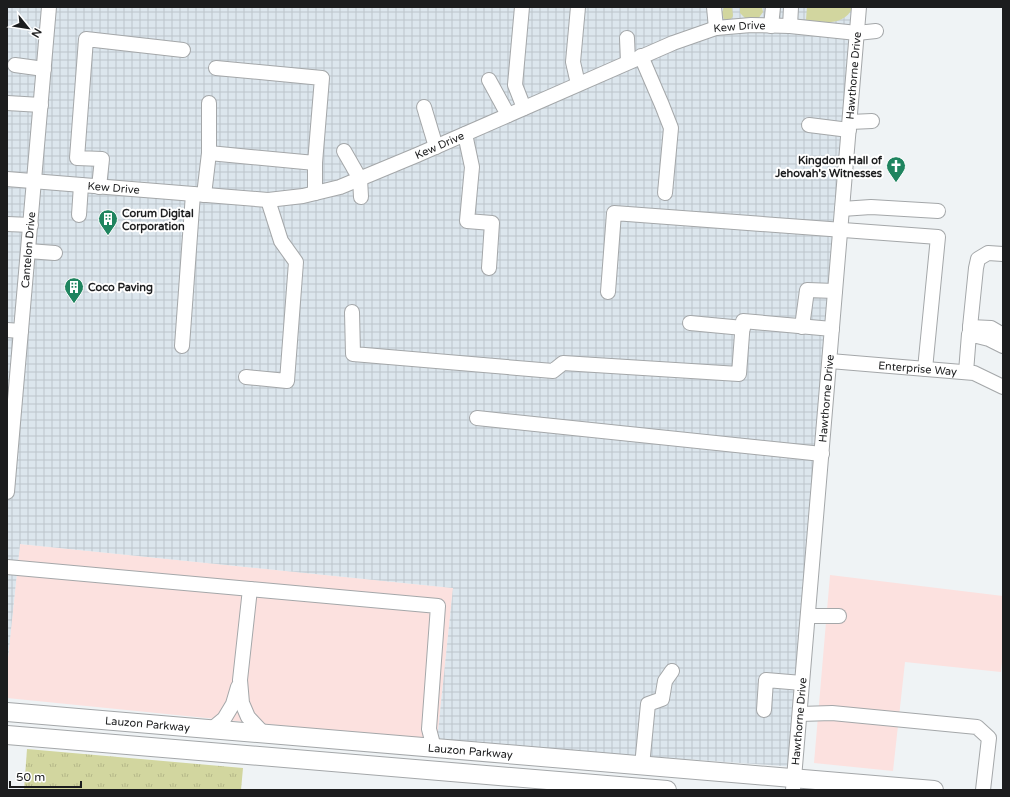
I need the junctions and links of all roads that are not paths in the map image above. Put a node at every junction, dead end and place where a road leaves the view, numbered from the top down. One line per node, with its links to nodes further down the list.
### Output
1 (49, 7): 19 (street, Cantelon Drive)
2 (522, 7): 26 (street)
3 (578, 7): 21 (street)
4 (714, 7): 10 (street)
5 (772, 7): 8 (street)
6 (791, 7): 9 (street)
7 (859, 7): 12 (street, Hawthorne Drive)
8 (771, 26): 9 (street, Kew Drive); 10 (street, Kew Drive)
9 (790, 26): 12 (street, Kew Drive)
10 (716, 28): 15 (street, Kew Drive)
11 (876, 31): 12 (street, Kew Drive)
12 (857, 33): 30 (street, Hawthorne Drive)
13 (627, 38): 16 (street)
14 (183, 50): 40 (street)
15 (642, 56): 16 (street, Kew Drive); 41 (street)
16 (628, 62): 21 (street, Kew Drive)
17 (15, 65): 19 (street)
18 (216, 68): 35 (street)
19 (44, 69): 24 (street, Cantelon Drive)
20 (489, 80): 27 (street)
21 (578, 84): 26 (street, Kew Drive)
22 (7, 103): 24 (street)
23 (209, 103): 34 (street)
24 (41, 106): 38 (street, Cantelon Drive)
25 (424, 107): 32 (street)
26 (524, 108): 27 (street, Kew Drive)
27 (508, 115): 31 (street, Kew Drive)
28 (872, 121): 30 (street)
29 (809, 125): 30 (street)
30 (849, 126): 46 (street, Hawthorne Drive)
31 (465, 134): 32 (street, Kew Drive); 55 (street)
32 (436, 147): 37 (street, Kew Drive)
33 (344, 151): 37 (street)
34 (209, 153): 35 (street); 42 (street)
35 (315, 163): 43 (street)
36 (7, 179): 38 (street, Kew Drive)
37 (360, 179): 43 (street, Kew Drive); 44 (street)
38 (34, 182): 39 (street, Kew Drive); 50 (street, Cantelon Drive)
39 (81, 185): 40 (street, Kew Drive); 48 (street)
40 (99, 187): 42 (street, Kew Drive)
41 (665, 193)
42 (198, 194): 45 (street, Kew Drive); 67 (street)
43 (315, 194): 45 (street, Kew Drive)
44 (361, 197)
45 (268, 200): 72 (street)
46 (842, 209): 47 (street); 51 (street, Hawthorne Drive)
47 (938, 211)
48 (79, 215)
49 (7, 224): 50 (street)
50 (30, 225): 52 (street, Cantelon Drive)
51 (841, 230): 56 (street, Hawthorne Drive); 57 (street); 70 (street)
52 (28, 252): 53 (street); 64 (street, Cantelon Drive)
53 (56, 253)
54 (1003, 254): 65 (street)
55 (489, 268)
56 (835, 291): 60 (street); 62 (street, Hawthorne Drive)
57 (608, 292)
58 (352, 312): 61 (street)
59 (690, 323): 61 (street)
60 (802, 326): 61 (street); 62 (street)
61 (742, 328)
62 (832, 329): 69 (street, Hawthorne Drive)
63 (7, 330): 64 (street)
64 (21, 331): 76 (street, Cantelon Drive)
65 (970, 331): 66 (street); 68 (street); 71 (street)
66 (1003, 335)
67 (182, 346)
68 (1003, 346)
69 (830, 361): 70 (street, Enterprise Way); 75 (street, Hawthorne Drive)
70 (925, 369): 71 (street, Enterprise Way)
71 (966, 372): 73 (street, Enterprise Way)
72 (246, 377)
73 (1003, 387)
74 (477, 418): 75 (street)
75 (822, 454): 79 (street, Hawthorne Drive)
76 (7, 492)
77 (7, 568): 78 (street)
78 (250, 589): 82 (street); 90 (street)
79 (808, 616): 80 (street); 83 (street, Hawthorne Drive)
80 (839, 616)
81 (672, 671): 91 (street)
82 (240, 680): 87 (street); 88 (street)
83 (802, 683): 84 (street); 86 (street, Hawthorne Drive)
84 (764, 710)
85 (7, 712): 87 (main road, Lauzon Parkway)
86 (800, 714): 92 (street, Hawthorne Drive); 95 (street)
87 (212, 730): 88 (main road, Lauzon Parkway)
88 (264, 734): 90 (main road, Lauzon Parkway)
89 (7, 735): 93 (main road, Lauzon Parkway)
90 (434, 748): 91 (main road, Lauzon Parkway)
91 (642, 766): 92 (main road, Lauzon Parkway)
92 (794, 784): 94 (main road, Lauzon Parkway)
93 (667, 790)
94 (934, 790)
95 (983, 790)

